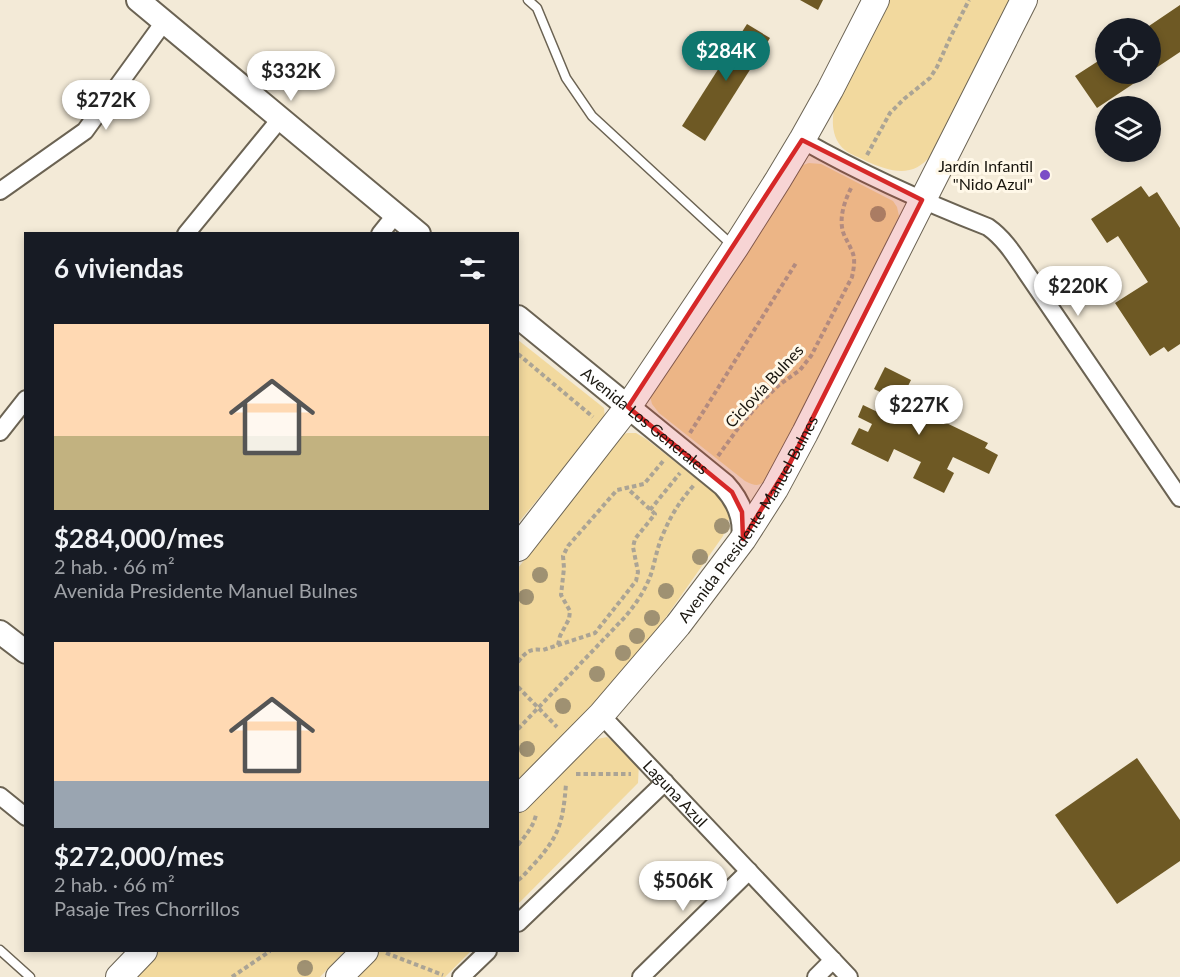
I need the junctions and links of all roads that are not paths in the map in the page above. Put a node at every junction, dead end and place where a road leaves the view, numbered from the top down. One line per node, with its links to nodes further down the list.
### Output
1 (138, 0): 5 (street)
2 (528, 0): 14 (lane)
3 (876, 0): 7 (main road)
4 (1024, 0): 9 (main road, Avenida Presidente Manuel Bulnes)
5 (164, 22): 6 (street); 8 (street)
6 (280, 119): 10 (street); 11 (street)
7 (802, 140): 9 (street); 14 (main road)
8 (0, 191)
9 (922, 200): 19 (street); 20 (main road, Avenida Presidente Manuel Bulnes)
10 (396, 214): 12 (street); 13 (street)
11 (188, 232)
12 (382, 232)
13 (417, 232)
14 (735, 248): 17 (main road)
15 (519, 318): 17 (street, Avenida Los Generales)
16 (24, 402): 18 (street)
17 (628, 406): 20 (street, Avenida Los Generales); 21 (main road)
18 (0, 432)
19 (1180, 498)
20 (743, 539): 22 (main road, Avenida Presidente Manuel Bulnes)
21 (519, 547)
22 (601, 715): 23 (street, Laguna Azul); 25 (main road, Avenida Presidente Manuel Bulnes)
23 (665, 782): 27 (street, Laguna Azul); 28 (street)
24 (0, 796): 26 (street)
25 (519, 798)
26 (24, 815)
27 (749, 871): 33 (street, Laguna Azul); 38 (street)
28 (519, 922)
29 (0, 950): 34 (lane)
30 (143, 952): 35 (main road)
31 (375, 952): 36 (main road)
32 (487, 952): 37 (street)
33 (833, 960): 39 (street); 40 (street, Laguna Azul)
34 (24, 975)
35 (119, 977)
36 (339, 977)
37 (461, 977)
38 (641, 977)
39 (816, 977)
40 (849, 977)

